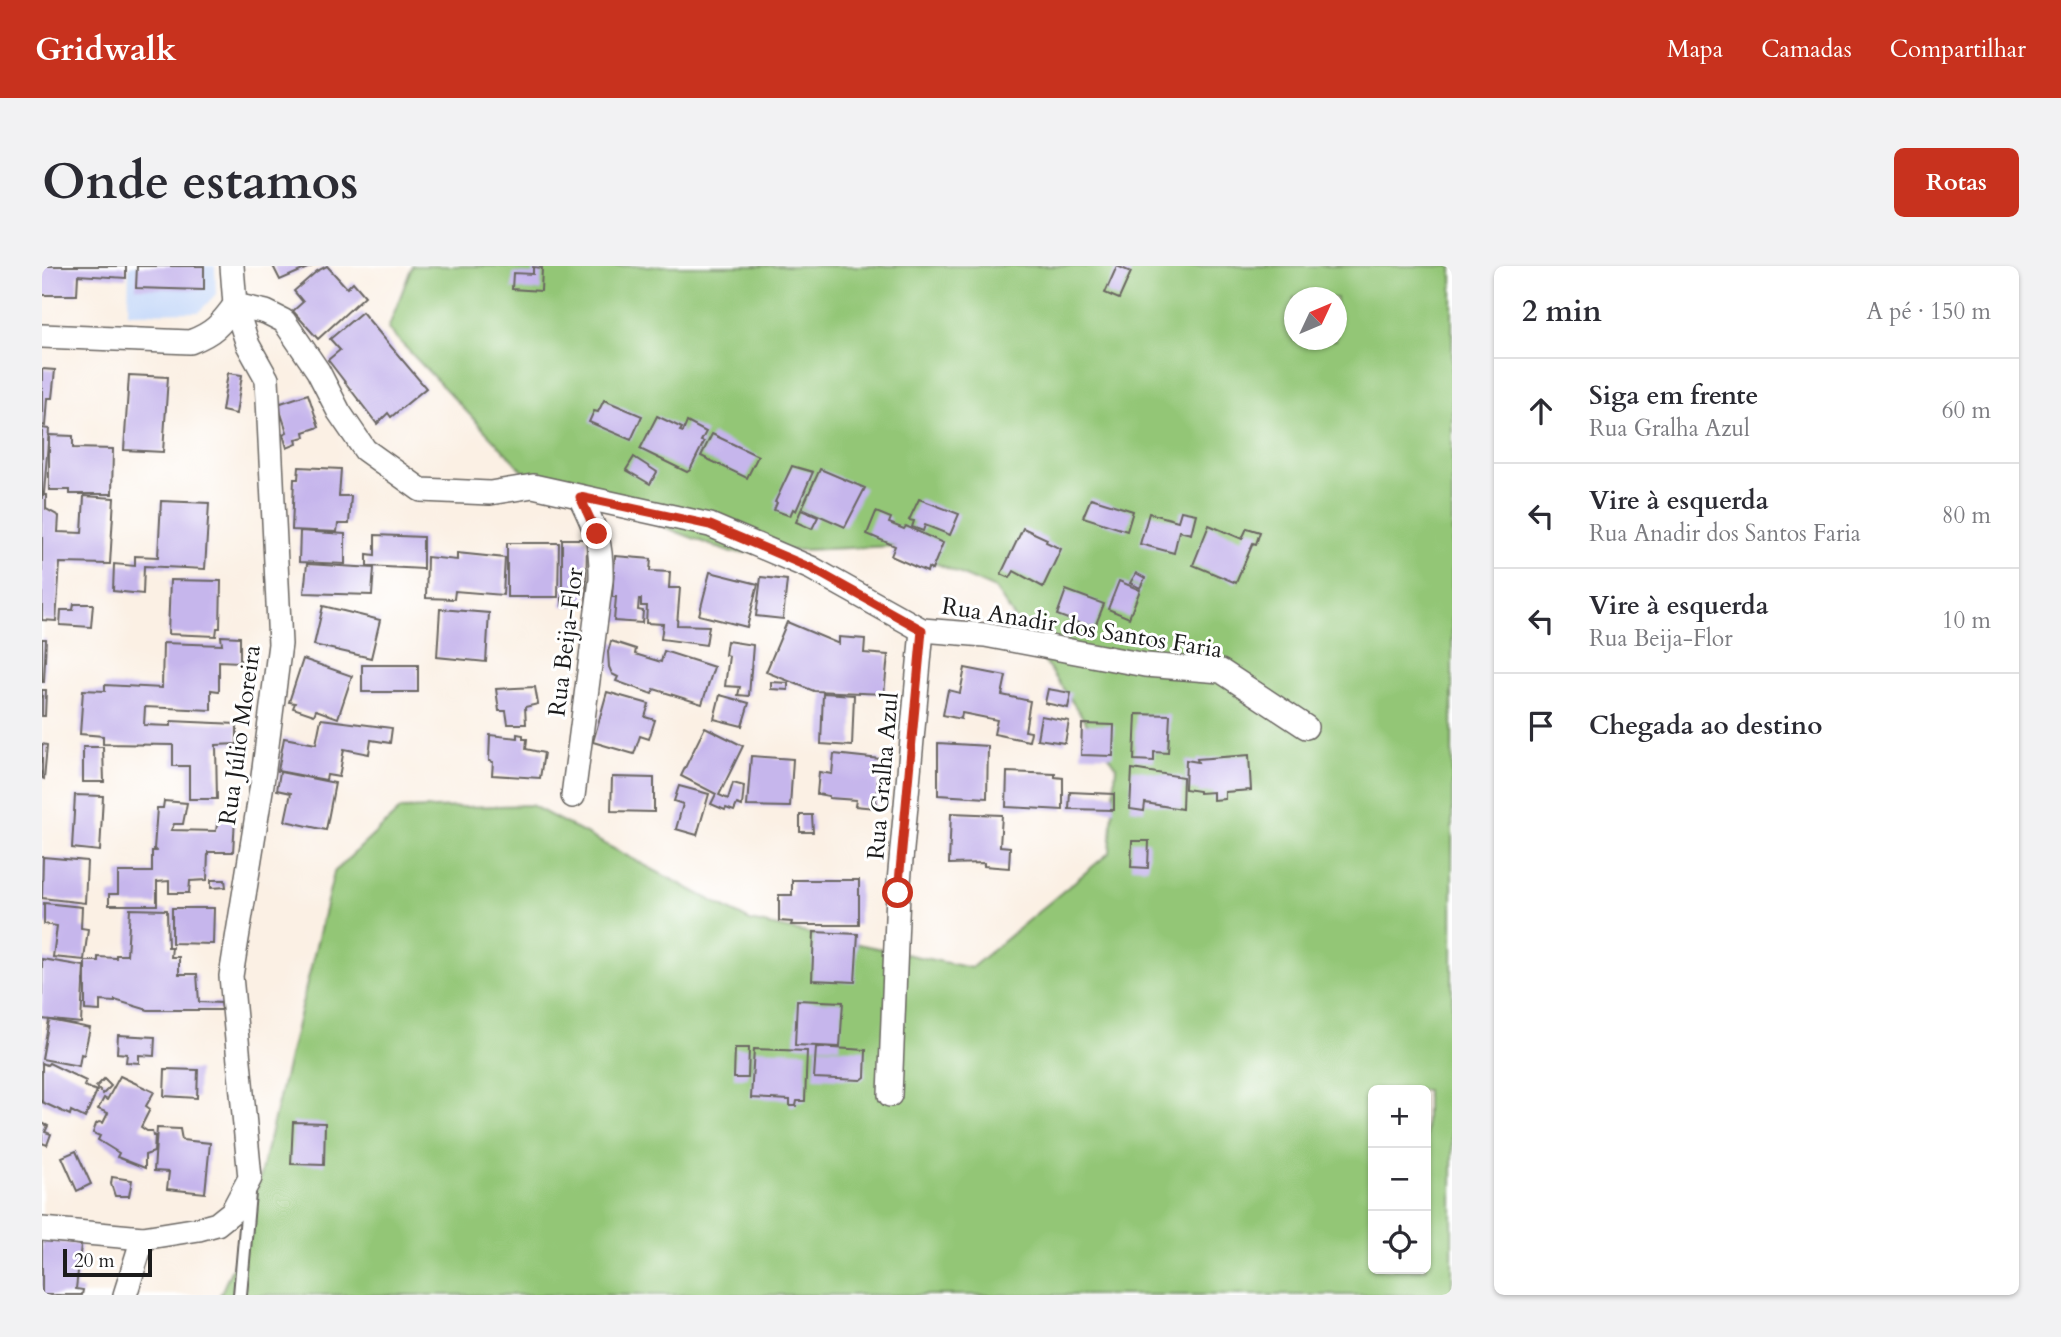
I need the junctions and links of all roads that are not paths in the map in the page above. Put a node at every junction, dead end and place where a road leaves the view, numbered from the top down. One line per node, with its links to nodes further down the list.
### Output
1 (232, 266): 2 (street, Rua Júlio Moreira)
2 (235, 305): 3 (street); 4 (street, Rua Anadir dos Santos Faria); 9 (street, Rua Júlio Moreira)
3 (42, 336)
4 (580, 497): 5 (street, Rua Anadir dos Santos Faria); 7 (street, Rua Beija-Flor)
5 (922, 630): 6 (street, Rua Anadir dos Santos Faria); 8 (street, Rua Gralha Azul)
6 (1306, 727)
7 (573, 796)
8 (890, 1094)
9 (250, 1178): 11 (street); 13 (lane)
10 (42, 1229): 11 (street)
11 (143, 1238): 12 (street)
12 (125, 1295)
13 (240, 1295)

